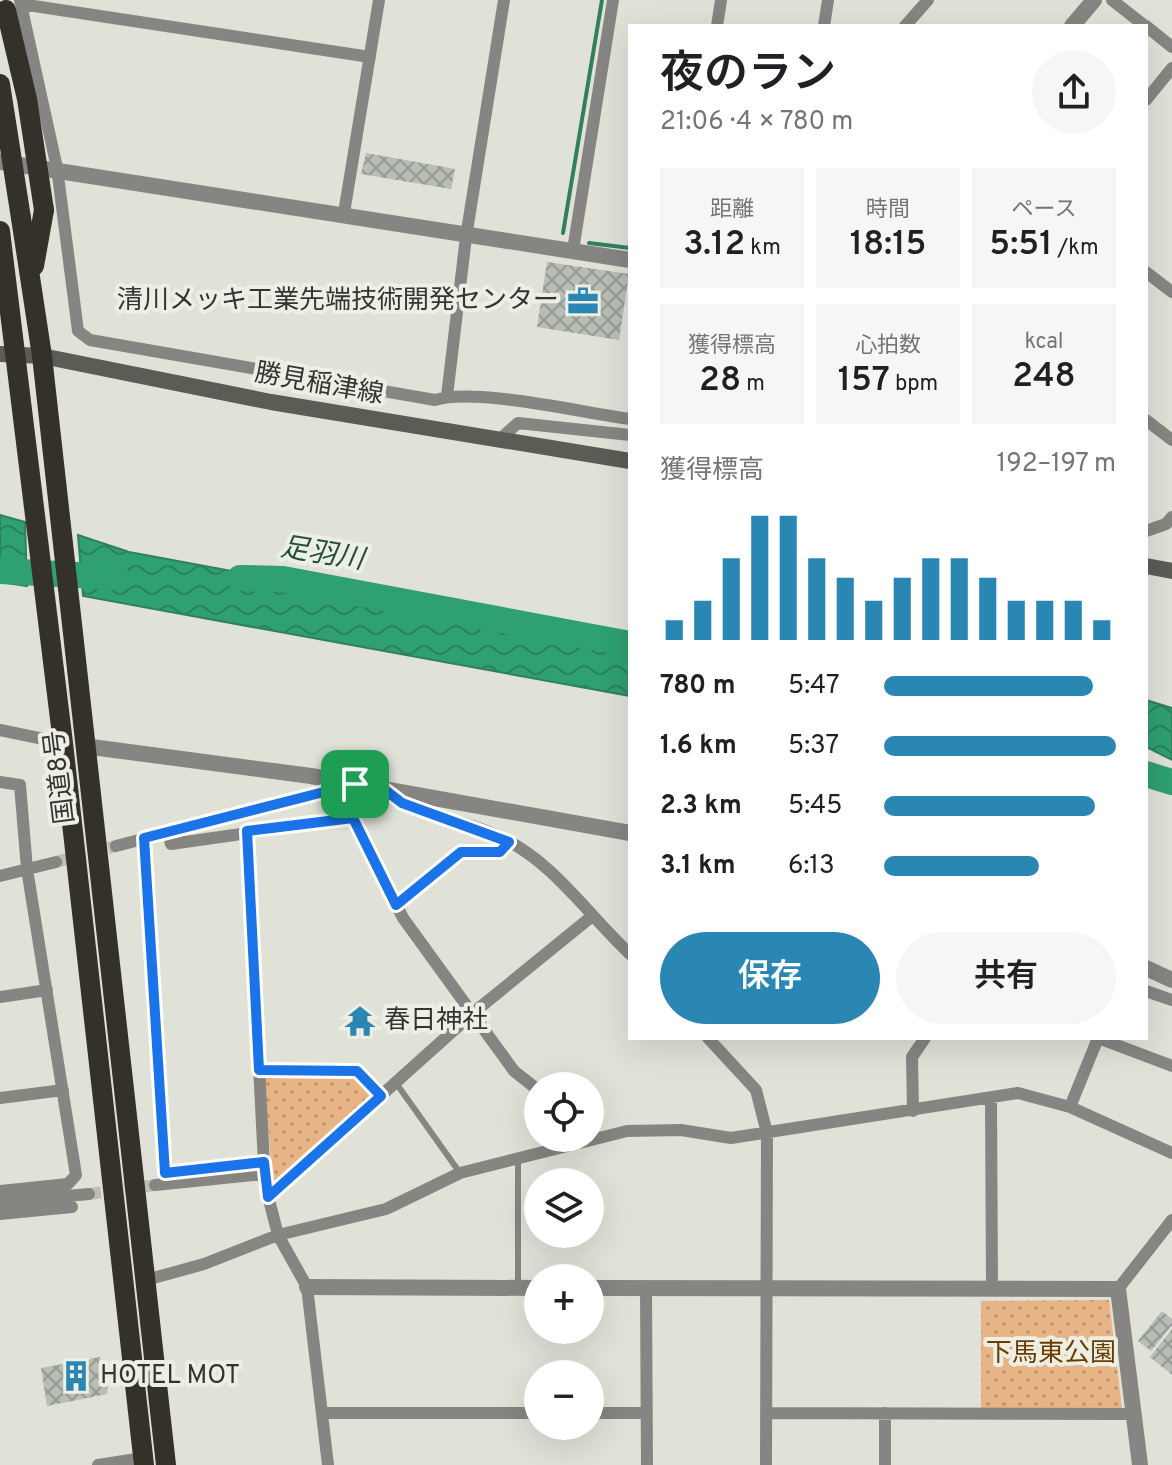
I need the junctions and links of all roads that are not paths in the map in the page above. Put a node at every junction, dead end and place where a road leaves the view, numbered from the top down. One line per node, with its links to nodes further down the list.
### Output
1 (379, 0): 17 (street)
2 (504, 0): 25 (street)
3 (613, 0): 26 (street)
4 (721, 0): 10 (street)
5 (828, 0): 11 (street)
6 (928, 0): 12 (street)
7 (1094, 0): 13 (street)
8 (1112, 0): 14 (street)
9 (12, 4): 17 (street); 22 (street); 29 (highway, bridge)
10 (717, 24)
11 (824, 24)
12 (907, 24)
13 (1074, 24)
14 (1143, 24)
15 (1148, 28): 16 (street)
16 (1172, 47)
17 (370, 57): 23 (street)
18 (1172, 68): 20 (street)
19 (0, 84): 29 (highway, 国道8号, bridge)
20 (1148, 98)
21 (0, 162): 22 (street)
22 (57, 168): 23 (street); 34 (street)
23 (344, 213): 25 (street)
24 (0, 231): 30 (highway, 国道8号)
25 (466, 237): 26 (street); 34 (street)
26 (573, 250): 27 (street)
27 (628, 260)
28 (1148, 274): 31 (street)
29 (31, 280): 33 (highway, 国道8号)
30 (3, 282): 32 (highway, 国道8号)
31 (1172, 292)
32 (11, 361): 33 (main road, 勝見稲津線); 46 (highway, 国道8号)
33 (43, 366): 38 (main road, 勝見稲津線); 46 (highway, 国道8号)
34 (447, 396): 35 (street)
35 (628, 419)
36 (1148, 422): 39 (street)
37 (628, 435): 38 (street)
38 (499, 440): 40 (main road, 勝見稲津線)
39 (1172, 440)
40 (628, 461)
41 (1172, 517): 42 (street)
42 (1148, 530)
43 (1148, 566): 44 (main road)
44 (1172, 571)
45 (0, 730): 46 (street)
46 (74, 745): 48 (street); 99 (highway, 国道8号); 115 (highway, 国道8号)
47 (0, 782): 57 (street)
48 (355, 784): 49 (street); 51 (street)
49 (384, 789): 52 (street); 54 (street)
50 (247, 831): 51 (street); 59 (street); 74 (street)
51 (168, 832): 53 (street)
52 (628, 833)
53 (144, 838): 55 (street); 88 (lane)
54 (509, 842): 59 (street); 60 (street)
55 (116, 846)
56 (56, 862): 57 (street)
57 (27, 869): 58 (street); 64 (street)
58 (0, 876)
59 (396, 905): 68 (street)
60 (591, 917): 61 (street); 68 (street)
61 (628, 952)
62 (1148, 969): 63 (street)
63 (1172, 980)
64 (47, 990): 66 (street); 77 (street)
65 (1148, 992): 67 (street)
66 (0, 997)
67 (1172, 1000)
68 (473, 1013): 75 (street); 76 (street)
69 (710, 1040): 83 (street)
70 (924, 1040): 82 (street)
71 (1097, 1040): 81 (street)
72 (1103, 1040): 73 (street)
73 (1172, 1066)
74 (259, 1070): 78 (lane); 88 (street)
75 (524, 1079)
76 (396, 1083): 78 (street); 89 (lane)
77 (63, 1090): 79 (street); 91 (street)
78 (381, 1096): 93 (street)
79 (0, 1098)
80 (991, 1098): 81 (street); 82 (street); 105 (street)
81 (1070, 1107): 86 (street)
82 (913, 1111): 83 (street)
83 (767, 1133): 84 (street); 107 (street)
84 (604, 1134)
85 (538, 1152): 87 (street)
86 (1172, 1153)
87 (518, 1158): 89 (street); 101 (lane)
88 (264, 1168): 90 (street); 93 (street)
89 (460, 1173): 98 (street)
90 (155, 1185)
91 (0, 1191)
92 (89, 1194): 94 (street)
93 (268, 1197): 98 (street)
94 (0, 1202)
95 (72, 1207): 96 (street)
96 (0, 1214)
97 (1172, 1220): 106 (street)
98 (278, 1235): 99 (street); 100 (street)
99 (146, 1280): 117 (highway, 国道8号)
100 (307, 1287): 101 (street); 108 (street)
101 (518, 1287): 102 (street)
102 (524, 1287)
103 (604, 1288): 104 (street)
104 (646, 1289): 107 (street); 111 (street)
105 (992, 1289): 106 (street); 107 (street)
106 (1118, 1289): 114 (street)
107 (766, 1290): 112 (street)
108 (322, 1413): 109 (street); 118 (street)
109 (524, 1413)
110 (604, 1413): 111 (street)
111 (647, 1413): 119 (street)
112 (766, 1413): 113 (street); 120 (street)
113 (885, 1413): 114 (street); 121 (street)
114 (1134, 1414): 122 (street)
115 (143, 1461): 116 (street)
116 (98, 1465)
117 (166, 1465)
118 (328, 1465)
119 (647, 1465)
120 (766, 1465)
121 (885, 1465)
122 (1140, 1465)

